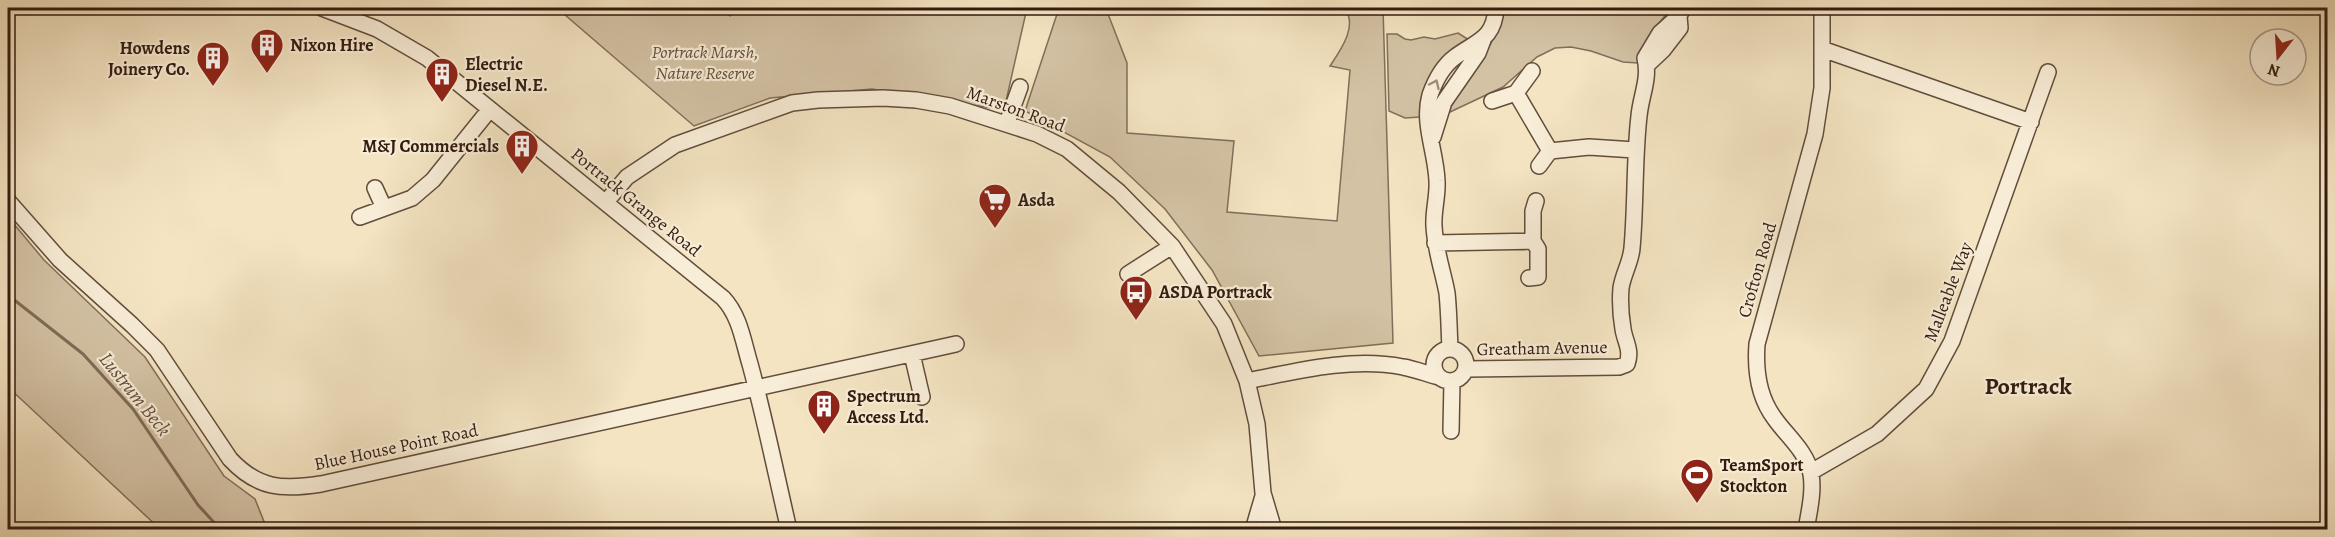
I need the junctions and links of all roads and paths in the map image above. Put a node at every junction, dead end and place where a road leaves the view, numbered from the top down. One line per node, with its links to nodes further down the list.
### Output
1 (322, 8): 11 (street, Portrack Grange Road)
2 (1496, 8): 24 (street)
3 (1822, 8): 5 (street, Crofton Road)
4 (1681, 12): 14 (street)
5 (1822, 49): 12 (street); 39 (street, Crofton Road)
6 (1532, 71): 9 (street)
7 (2048, 72): 12 (street, Malleable Way)
8 (1020, 87): 13 (street)
9 (1516, 93): 10 (street); 15 (street)
10 (1492, 101)
11 (490, 109): 20 (street, Portrack Grange Road); 21 (street)
12 (2031, 122): 39 (street, Malleable Way)
13 (1007, 123): 20 (street, Marston Road); 25 (street, Marston Road)
14 (1635, 150): 15 (street); 33 (street, Greatham Avenue)
15 (1550, 151): 16 (street)
16 (1539, 166)
17 (375, 188): 21 (street)
18 (8, 201): 36 (street, Blue House Point Road)
19 (1536, 201): 23 (street)
20 (606, 202): 36 (street, Portrack Grange Road)
21 (384, 208): 22 (street)
22 (360, 217)
23 (1533, 241): 24 (street); 27 (street)
24 (1436, 243): 29 (street)
25 (1172, 246): 26 (street); 35 (street, Marston Road)
26 (1128, 274)
27 (1529, 278)
28 (956, 344): 30 (street, Blue House Point Road)
29 (1450, 348): 31 (street); 33 (street)
30 (912, 354): 36 (street, Blue House Point Road); 37 (street)
31 (1435, 357): 32 (street); 34 (street)
32 (1403, 367): 34 (street); 35 (street)
33 (1466, 369): 34 (street)
34 (1445, 379): 38 (street)
35 (1247, 381): 40 (street, Marston Road)
36 (756, 386): 41 (street, Portrack Grange Road)
37 (922, 397)
38 (1451, 431)
39 (1811, 472): 44 (street)
40 (1263, 493): 42 (street, Marston Road); 43 (street, Marston Road)
41 (789, 530)
42 (1253, 530)
43 (1274, 530)
44 (1806, 530)

